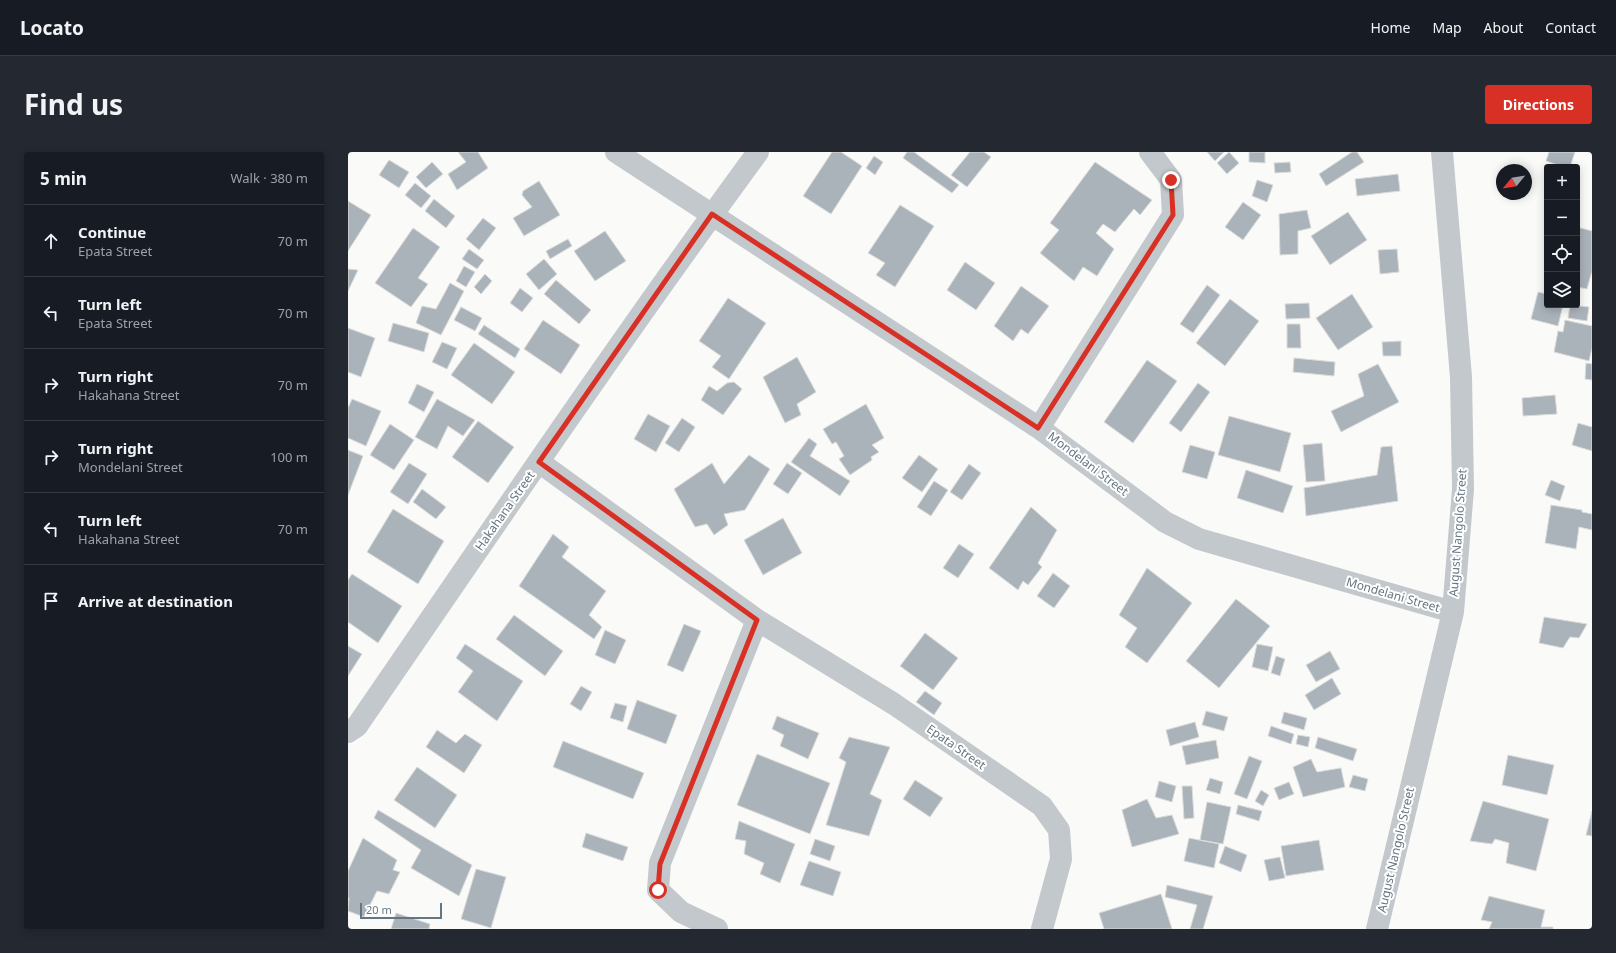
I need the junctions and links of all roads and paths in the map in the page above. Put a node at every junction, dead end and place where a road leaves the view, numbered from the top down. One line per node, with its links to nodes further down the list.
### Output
1 (616, 152): 5 (street, Mondelani Street)
2 (758, 152): 5 (street, Hakahana Street)
3 (1150, 152): 6 (street)
4 (1442, 152): 8 (street, August Nangolo Street)
5 (712, 214): 6 (street, Mondelani Street); 7 (street, Hakahana Street)
6 (1038, 428): 8 (street, Mondelani Street)
7 (539, 462): 9 (street, Epata Street); 10 (street, Hakahana Street)
8 (1453, 612): 13 (street, August Nangolo Street)
9 (757, 620): 11 (street); 12 (street, Epata Street)
10 (348, 732)
11 (717, 929)
12 (1042, 929)
13 (1377, 929)

